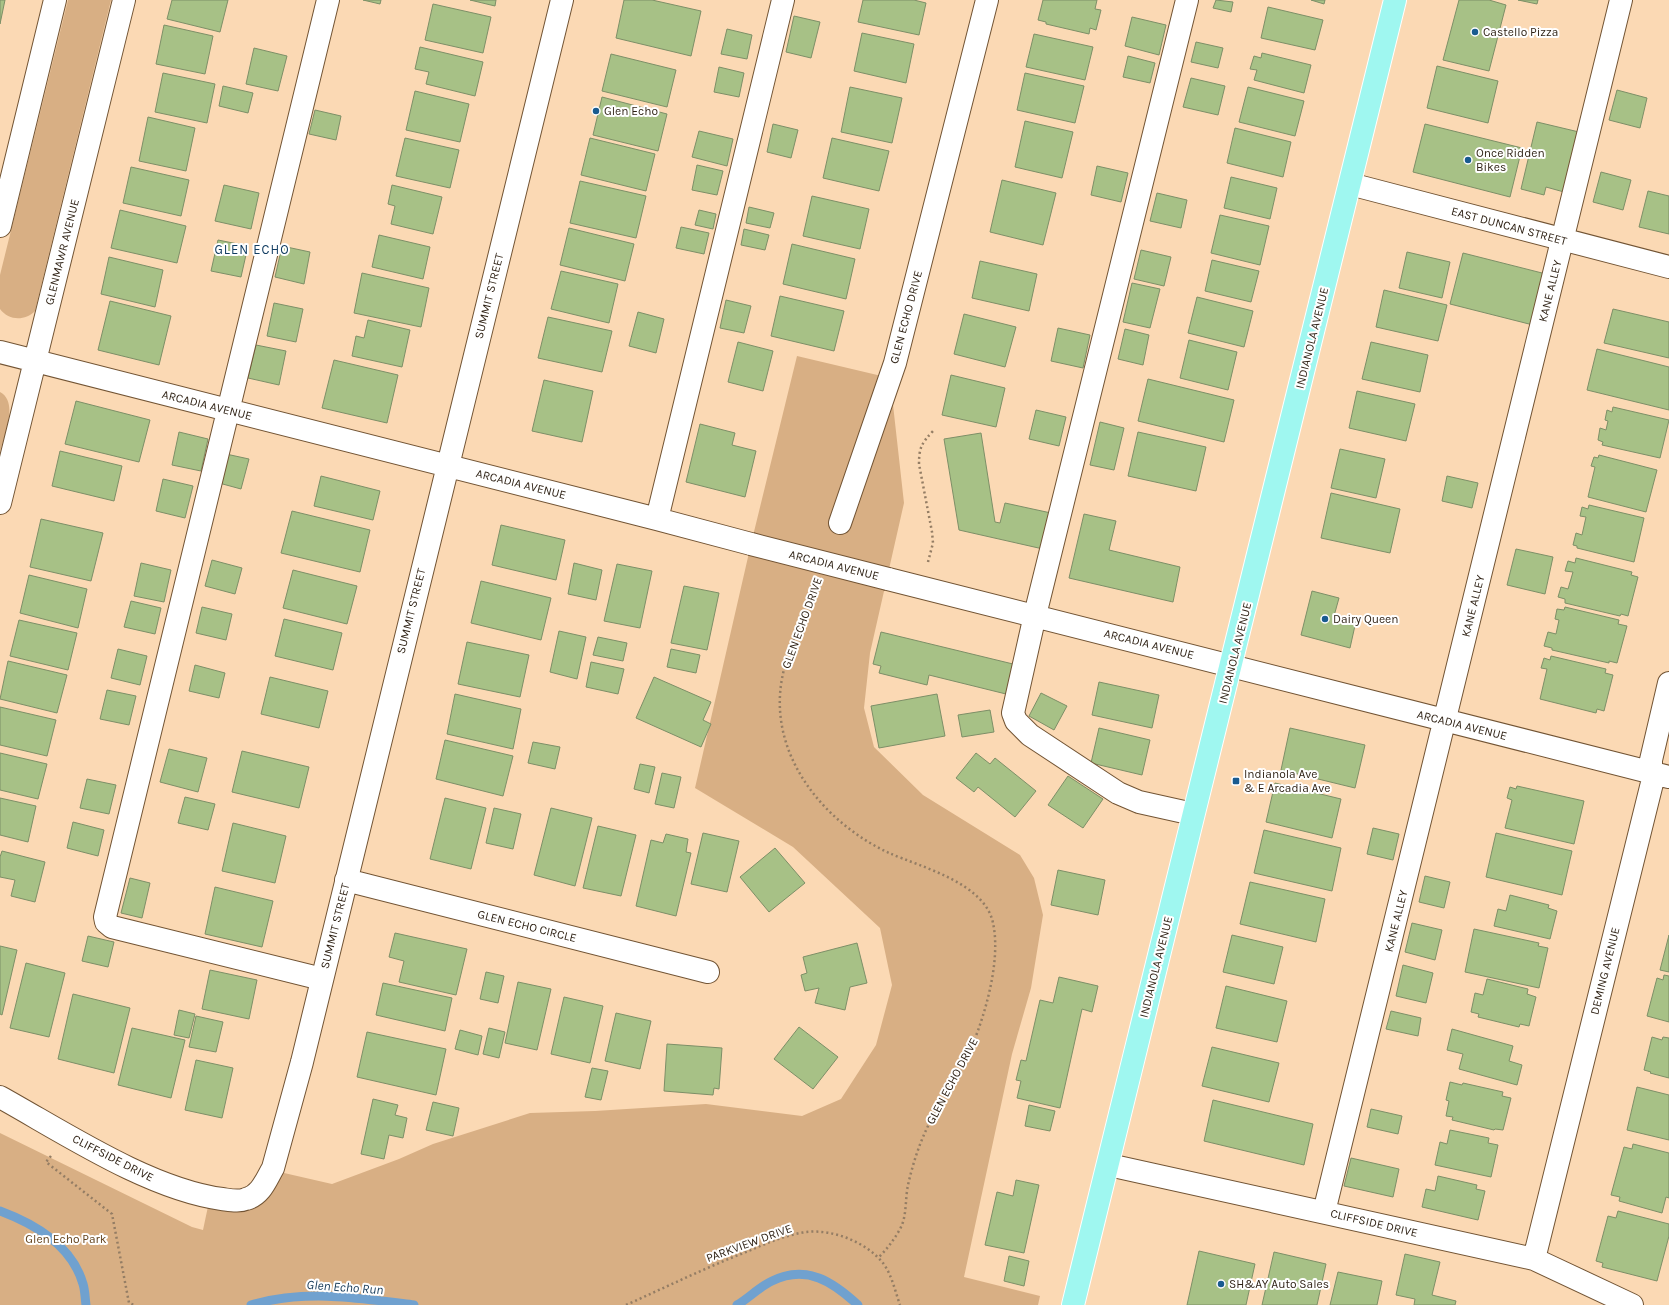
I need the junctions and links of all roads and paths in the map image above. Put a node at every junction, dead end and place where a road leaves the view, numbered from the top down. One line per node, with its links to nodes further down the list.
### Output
1 (55, 0): 11 (street)
2 (124, 0): 15 (street, GLENMAWR AVENUE)
3 (328, 0): 16 (street)
4 (562, 0): 18 (street, SUMMIT STREET)
5 (783, 0): 20 (street)
6 (987, 0): 21 (street, GLEN ECHO DRIVE)
7 (1188, 0): 24 (street)
8 (1395, 0): 10 (main road, INDIANOLA AVENUE)
9 (1621, 0): 12 (street, KANE ALLEY)
10 (1350, 184): 12 (street, EAST DUNCAN STREET); 25 (main road, INDIANOLA AVENUE)
11 (0, 226)
12 (1562, 240): 13 (street, EAST DUNCAN STREET); 27 (street, KANE ALLEY)
13 (1669, 267)
14 (0, 352): 15 (street, ARCADIA AVENUE)
15 (36, 361): 16 (street, ARCADIA AVENUE); 19 (street, GLENMAWR AVENUE)
16 (228, 410): 18 (street, ARCADIA AVENUE); 32 (street)
17 (934, 431): 22 (path)
18 (447, 466): 20 (street, ARCADIA AVENUE); 30 (street, SUMMIT STREET)
19 (0, 503)
20 (657, 519): 24 (street, ARCADIA AVENUE, bridge)
21 (840, 523)
22 (927, 568)
23 (817, 581): 38 (path, GLEN ECHO DRIVE)
24 (1035, 615): 25 (street, ARCADIA AVENUE); 29 (street)
25 (1232, 666): 27 (street, ARCADIA AVENUE); 29 (main road, INDIANOLA AVENUE)
26 (1669, 683): 28 (street, DEMING AVENUE)
27 (1445, 720): 28 (street, ARCADIA AVENUE); 37 (street, KANE ALLEY)
28 (1660, 775): 39 (street, DEMING AVENUE)
29 (1193, 814): 35 (main road, INDIANOLA AVENUE)
30 (346, 880): 31 (street, GLEN ECHO CIRCLE); 32 (street, SUMMIT STREET)
31 (708, 972)
32 (322, 979): 36 (street, SUMMIT STREET)
33 (0, 1097): 36 (street, CLIFFSIDE DRIVE)
34 (46, 1162): 41 (path)
35 (1109, 1165): 37 (street, CLIFFSIDE DRIVE); 40 (main road, INDIANOLA AVENUE)
36 (234, 1200)
37 (1324, 1212): 39 (street, CLIFFSIDE DRIVE)
38 (878, 1258): 42 (path, PARKVIEW DRIVE); 43 (path, PARKVIEW DRIVE)
39 (1534, 1259): 44 (street, CLIFFSIDE DRIVE)
40 (1073, 1304)
41 (134, 1305)
42 (626, 1305)
43 (900, 1305)
44 (1632, 1305)

